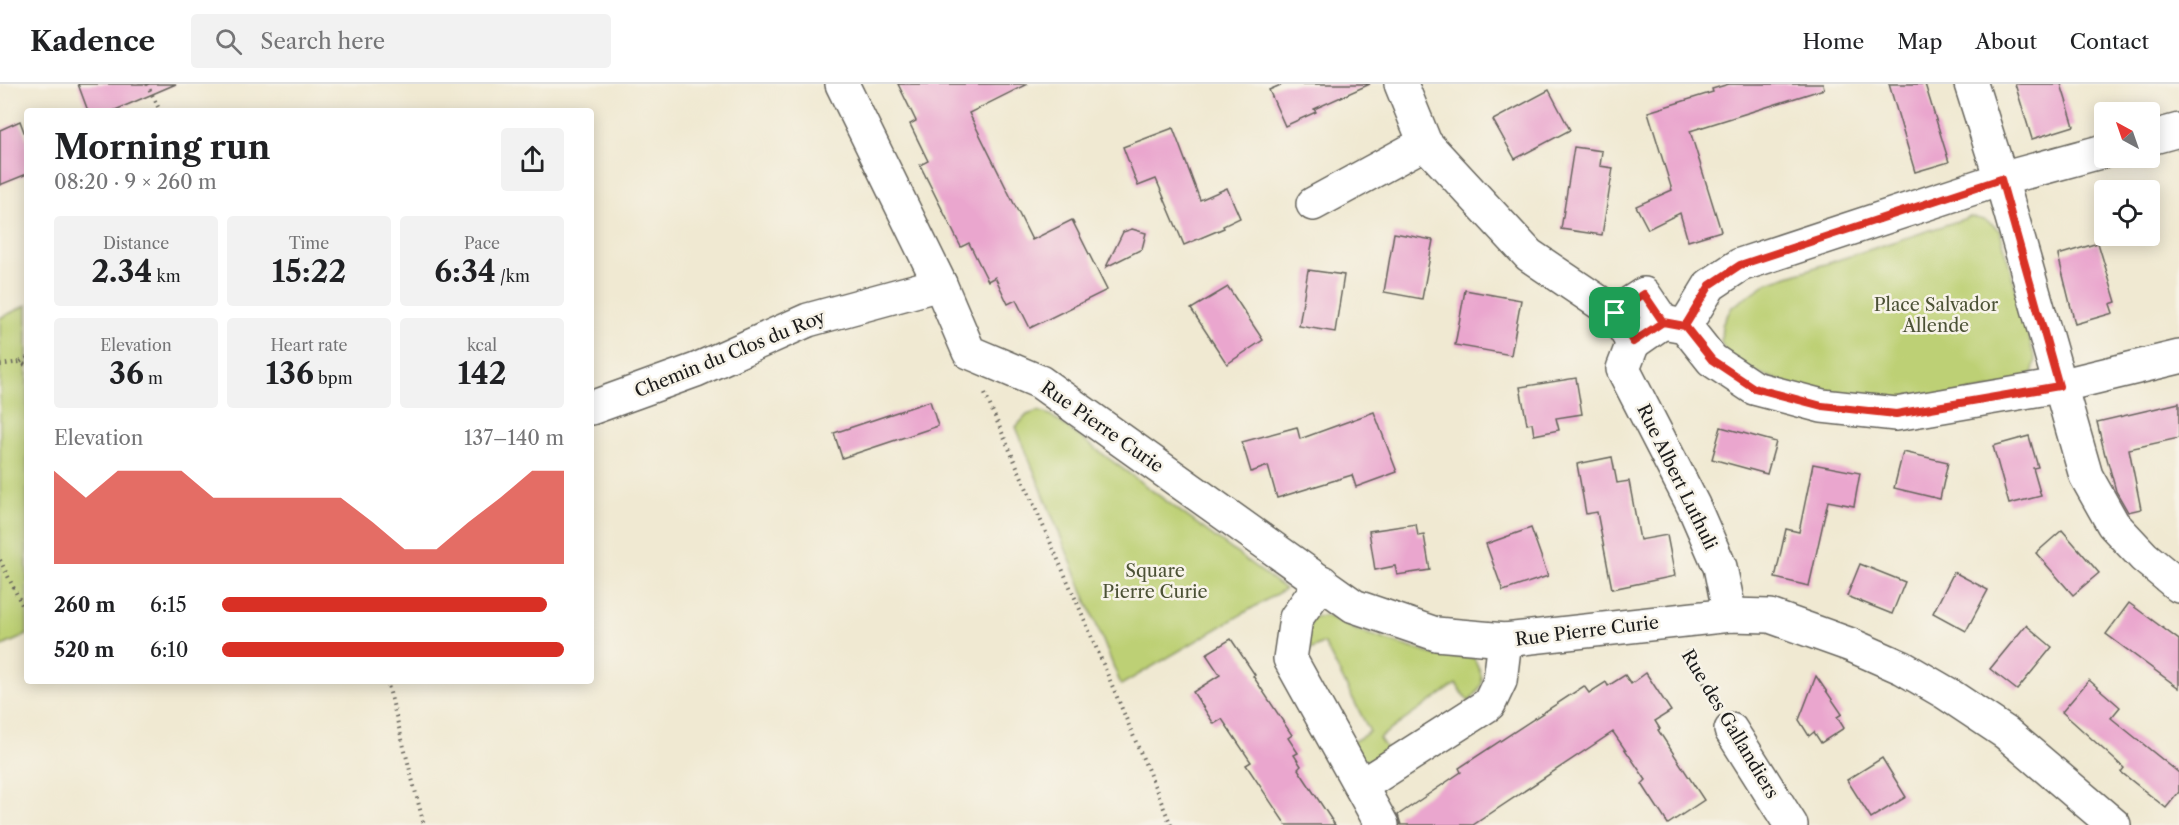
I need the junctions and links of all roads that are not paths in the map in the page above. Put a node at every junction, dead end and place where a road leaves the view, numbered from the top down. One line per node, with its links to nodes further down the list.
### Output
1 (842, 84): 10 (street)
2 (1401, 84): 6 (street)
3 (1971, 84): 8 (street)
4 (2179, 130): 5 (street)
5 (2160, 135)
6 (1425, 143): 9 (street); 11 (street)
7 (2094, 154): 8 (street)
8 (2001, 179): 12 (street); 15 (street)
9 (1312, 204)
10 (940, 284): 16 (street, Chemin du Clos du Roy); 17 (street, Rue Pierre Curie)
11 (1615, 313): 12 (street); 13 (street)
12 (1674, 324): 13 (street); 15 (street)
13 (1633, 342): 19 (street, Rue Albert Luthuli)
14 (2179, 357): 15 (street)
15 (2059, 386): 18 (street)
16 (594, 407)
17 (1322, 582): 20 (street, Rue Pierre Curie); 22 (street)
18 (2179, 586)
19 (1730, 615): 20 (street, Rue Pierre Curie); 25 (street, Rue Pierre Curie)
20 (1505, 640): 22 (street, Rue Pierre Curie)
21 (1731, 730): 24 (street, Rue des Gallandiers)
22 (1361, 786): 23 (street)
23 (1382, 825)
24 (1791, 825)
25 (2114, 825)

